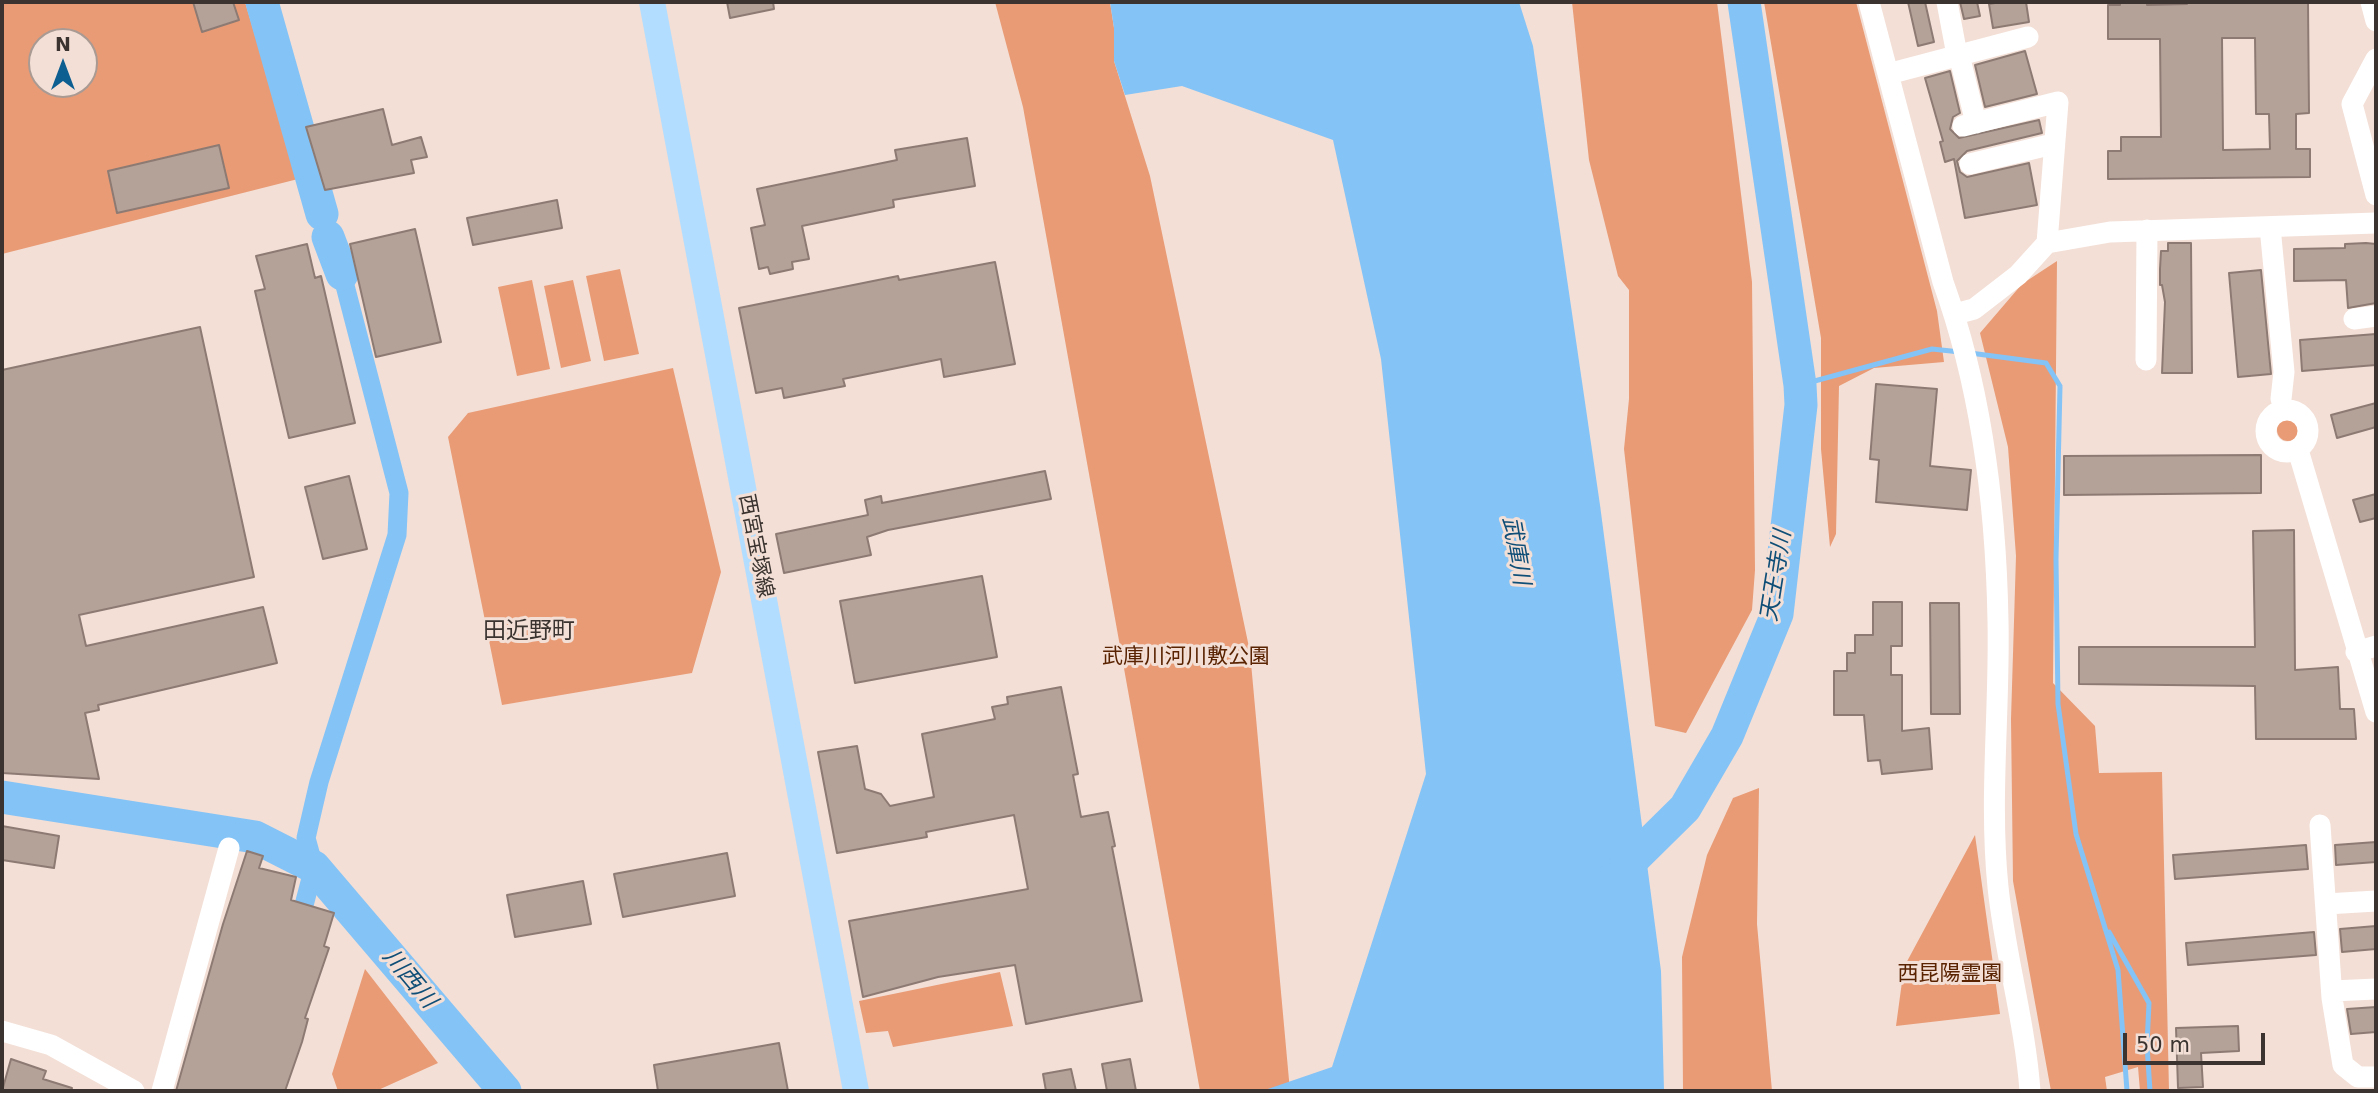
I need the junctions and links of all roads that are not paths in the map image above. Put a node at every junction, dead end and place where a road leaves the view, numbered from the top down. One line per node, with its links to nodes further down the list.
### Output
1 (652, 2): 36 (main road, 西宮宝塚線)
2 (1869, 2): 9 (street)
3 (2371, 2): 5 (street)
4 (1945, 14): 7 (street)
5 (2376, 21)
6 (2028, 37): 7 (street)
7 (1958, 55): 9 (street); 10 (street)
8 (2376, 59): 12 (street)
9 (1888, 74): 17 (street)
10 (2053, 144): 11 (street); 16 (street)
11 (1970, 164)
12 (2376, 195)
13 (2376, 223): 14 (street)
14 (2270, 227): 15 (street); 21 (street)
15 (2147, 230): 16 (street); 20 (street)
16 (2047, 243): 17 (street)
17 (1955, 314): 37 (street)
18 (2376, 316): 19 (street)
19 (2354, 319)
20 (2146, 360)
21 (2281, 399)
22 (2298, 450): 24 (street)
23 (2376, 646): 24 (street)
24 (2356, 652): 25 (street)
25 (2376, 712)
26 (2320, 825): 29 (street)
27 (229, 848): 35 (street)
28 (2376, 901): 29 (street)
29 (2326, 904): 31 (street)
30 (2376, 989): 31 (street)
31 (2332, 991): 33 (street)
32 (2, 1031): 34 (street)
33 (2376, 1077)
34 (134, 1091)
35 (162, 1091)
36 (856, 1091)
37 (2031, 1091)

